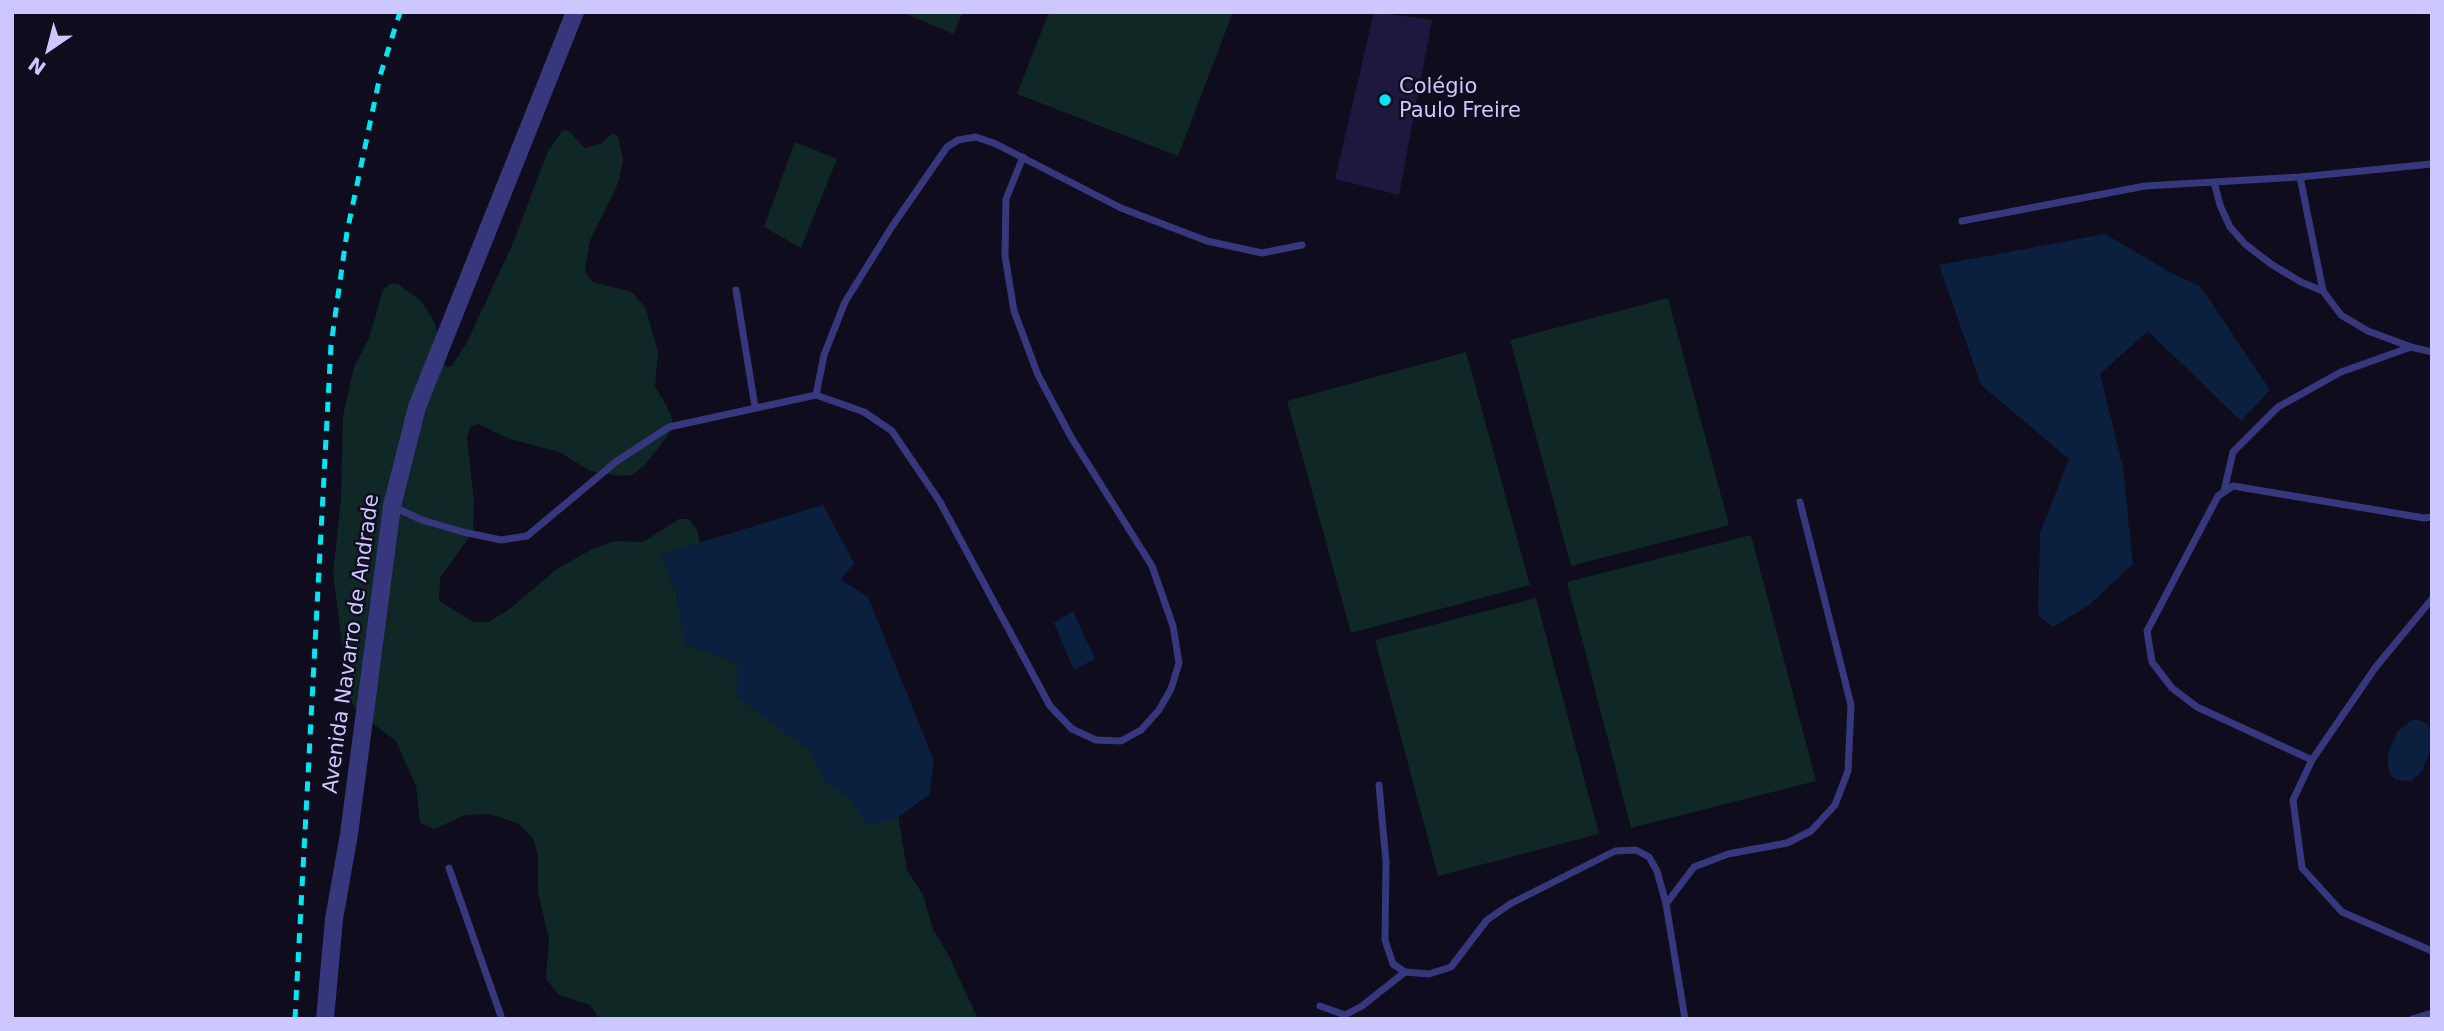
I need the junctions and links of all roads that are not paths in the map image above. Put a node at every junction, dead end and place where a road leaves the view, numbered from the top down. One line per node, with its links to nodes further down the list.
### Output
1 (575, 12): 16 (street, Avenida Navarro de Andrade)
2 (1023, 157): 7 (lane); 12 (lane); 12 (lane)
3 (2432, 164): 4 (lane)
4 (2300, 177): 5 (lane); 9 (lane)
5 (2214, 182): 6 (lane); 9 (lane)
6 (1962, 221)
7 (1303, 245)
8 (736, 289): 13 (lane)
9 (2323, 291): 10 (lane)
10 (2411, 347): 11 (lane); 14 (lane)
11 (2432, 352)
12 (816, 395): 13 (lane)
13 (755, 407): 16 (lane)
14 (2224, 491): 17 (lane); 19 (lane)
15 (1800, 502): 22 (lane)
16 (392, 506): 27 (street, Avenida Navarro de Andrade)
17 (2432, 516)
18 (2432, 598): 19 (lane)
19 (2312, 760): 23 (lane)
20 (1379, 785): 24 (lane)
21 (449, 868): 28 (lane)
22 (1665, 904): 24 (lane); 29 (lane)
23 (2432, 951)
24 (1405, 972): 25 (lane)
25 (1320, 1006)
26 (2432, 1013): 30 (lane)
27 (326, 1019)
28 (502, 1019)
29 (1685, 1019)
30 (2412, 1019)

